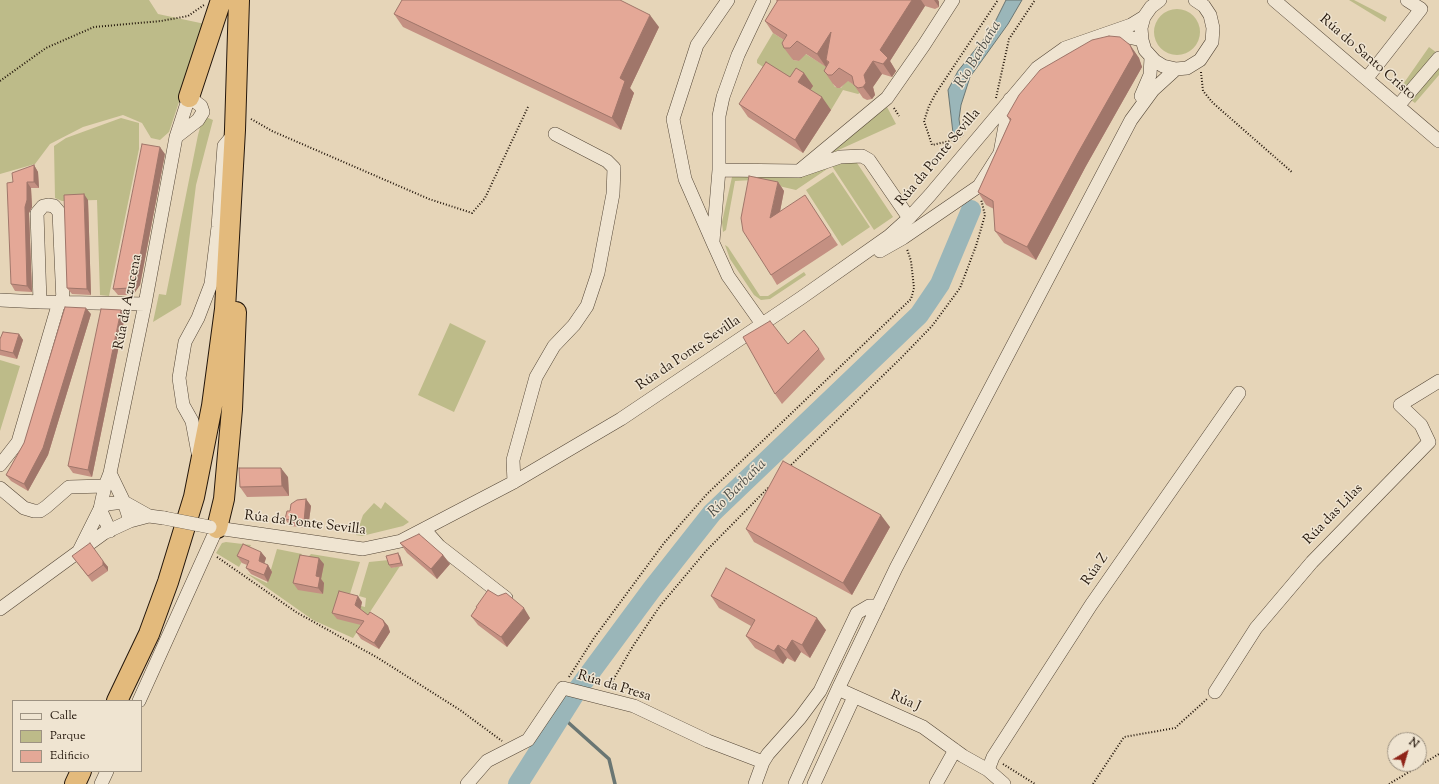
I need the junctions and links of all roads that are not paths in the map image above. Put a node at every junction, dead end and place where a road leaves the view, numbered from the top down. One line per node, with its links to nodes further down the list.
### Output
1 (221, 0): 19 (highway)
2 (239, 0): 23 (highway)
3 (728, 0): 30 (street)
4 (764, 0): 27 (street)
5 (953, 0): 28 (street)
6 (1160, 0): 12 (street)
7 (1195, 0): 11 (street)
8 (1211, 0): 11 (street)
9 (1274, 0): 18 (street, Rúa do Santo Cristo)
10 (1407, 0): 18 (street)
11 (1210, 15): 17 (street)
12 (1144, 17): 13 (street, Rúa da Ponte Sevilla); 14 (street)
13 (1103, 35): 14 (street, Rúa da Ponte Sevilla); 20 (street, Rúa da Ponte Sevilla)
14 (1142, 40): 15 (street)
15 (1151, 58): 17 (street); 22 (street)
16 (1439, 58): 21 (street)
17 (1176, 70): 22 (street)
18 (1368, 78): 21 (street, Rúa do Santo Cristo)
19 (189, 97): 25 (street, Rúa da Azucena); 25 (street)
20 (1010, 98): 29 (street, Rúa da Ponte Sevilla); 31 (street)
21 (1398, 106): 26 (street, Rúa do Santo Cristo)
22 (1136, 111): 54 (street)
23 (236, 121): 40 (highway); 40 (street); 49 (highway)
24 (555, 134): 42 (street)
25 (176, 136): 35 (street, Rúa da Azucena)
26 (1437, 136)
27 (720, 170): 28 (street); 30 (street)
28 (799, 171): 29 (street)
29 (910, 218): 31 (street, Rúa da Ponte Sevilla)
30 (713, 243): 36 (street)
31 (846, 267): 36 (street, Rúa da Ponte Sevilla)
32 (0, 300): 33 (street)
33 (40, 302): 34 (street); 34 (street)
34 (61, 302): 35 (street); 39 (street)
35 (145, 304): 41 (street, Rúa da Azucena)
36 (762, 324): 42 (street, Rúa da Ponte Sevilla)
37 (1439, 381): 57 (street, Rúa das Lilas)
38 (1239, 393): 63 (street, Rúa Z)
39 (0, 465)
40 (200, 469): 59 (highway)
41 (110, 473): 43 (street, Rúa da Azucena); 45 (street)
42 (514, 482): 50 (street, Rúa da Ponte Sevilla)
43 (105, 486): 44 (street); 46 (street, Rúa da Azucena)
44 (0, 488)
45 (124, 502): 46 (street); 47 (street); 48 (street)
46 (100, 508): 51 (street); 52 (street, Rúa da Azucena)
47 (149, 516): 48 (street); 49 (street, Rúa da Ponte Sevilla, bridge)
48 (130, 521): 51 (street)
49 (214, 528): 50 (street, Rúa da Ponte Sevilla); 60 (street)
50 (424, 530): 53 (street)
51 (110, 531): 52 (street)
52 (80, 551): 55 (street)
53 (506, 598)
54 (878, 606): 56 (street); 62 (street)
55 (0, 609)
56 (838, 689): 58 (street, Rúa J); 70 (street)
57 (1215, 692)
58 (854, 696): 61 (street, Rúa J); 71 (street)
59 (117, 700)
60 (139, 700)
61 (955, 750): 63 (street, Rúa J); 72 (street)
62 (763, 762): 68 (street, Rúa da Presa); 69 (street)
63 (988, 770): 73 (street, Rúa J)
64 (81, 772): 66 (highway)
65 (107, 772): 67 (street)
66 (75, 784)
67 (101, 784)
68 (467, 784)
69 (756, 784)
70 (795, 784)
71 (814, 784)
72 (936, 784)
73 (1004, 784)

